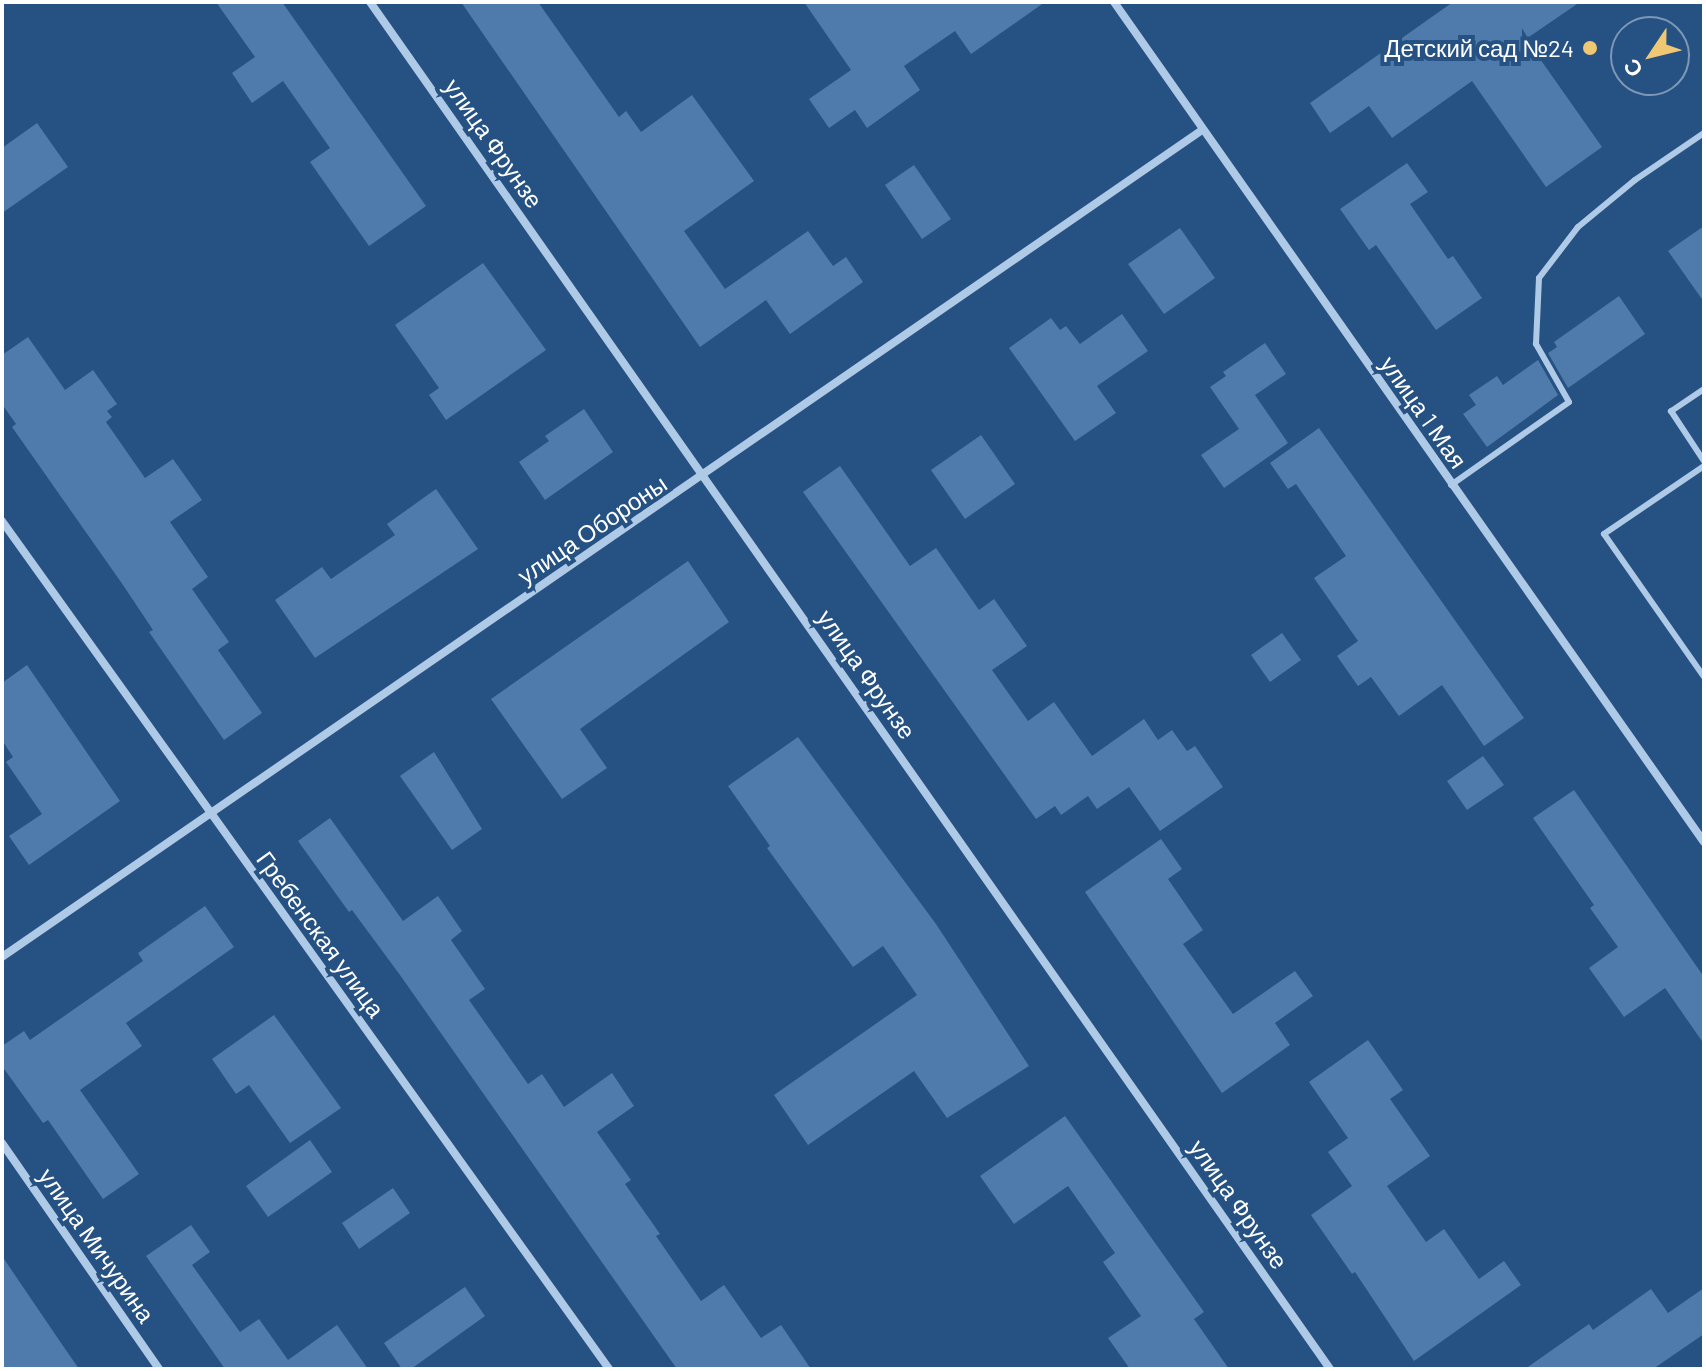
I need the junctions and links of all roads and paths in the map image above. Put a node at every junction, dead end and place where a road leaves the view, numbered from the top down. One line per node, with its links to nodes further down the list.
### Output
1 (370, 2): 7 (street, улица Фрунзе)
2 (1114, 2): 3 (street, улица 1 Мая)
3 (1202, 130): 7 (street, улица Обороны); 8 (street, улица 1 Мая)
4 (1704, 133): 8 (lane)
5 (1704, 389): 6 (lane)
6 (1704, 463): 10 (lane)
7 (704, 476): 11 (street, улица Обороны); 17 (street, улица Фрунзе)
8 (1451, 485): 12 (street, улица 1 Мая)
9 (2, 521): 11 (street, Гребенская улица)
10 (1704, 677)
11 (210, 814): 13 (street, улица Обороны); 16 (street, Гребенская улица)
12 (1704, 842)
13 (2, 957)
14 (2, 1143): 15 (street, улица Мичурина)
15 (159, 1369)
16 (609, 1369)
17 (1330, 1369)

